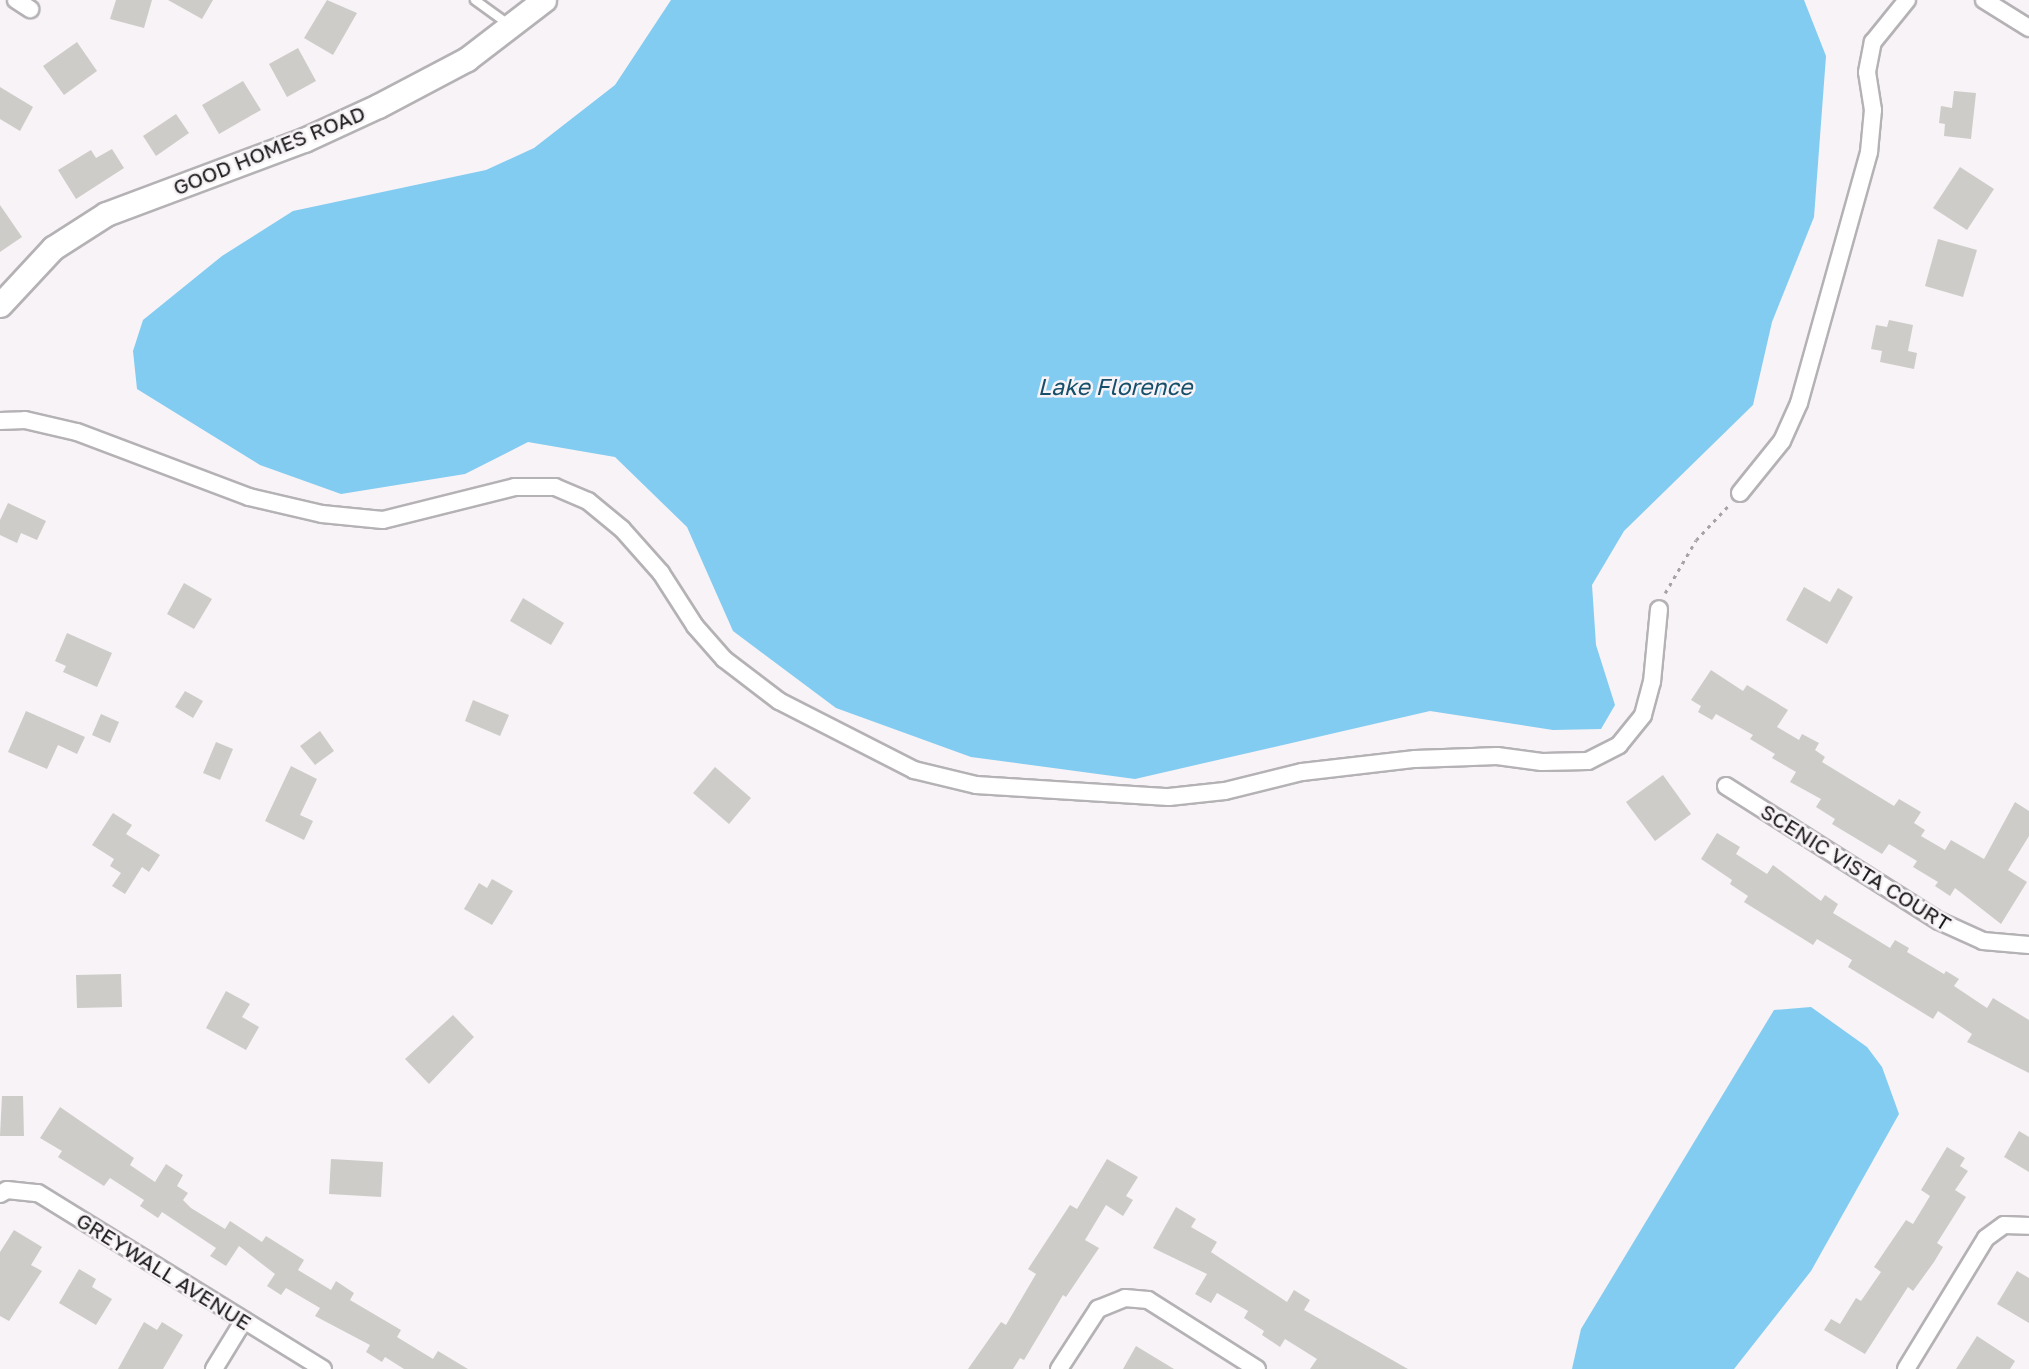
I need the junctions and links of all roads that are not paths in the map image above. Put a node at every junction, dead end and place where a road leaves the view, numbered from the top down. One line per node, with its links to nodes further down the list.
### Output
1 (475, 0): 5 (lane)
2 (544, 0): 5 (street, GOOD HOMES ROAD)
3 (1907, 0): 9 (street)
4 (1984, 0): 6 (street)
5 (513, 27): 7 (street, GOOD HOMES ROAD)
6 (2029, 28)
7 (0, 305)
8 (0, 421): 10 (street)
9 (1740, 493)
10 (1659, 609)
11 (1727, 786): 12 (street, SCENIC VISTA COURT)
12 (2029, 945)
13 (0, 1194): 15 (street, GREYWALL AVENUE)
14 (2029, 1226): 20 (street)
15 (244, 1320): 16 (street); 17 (street, GREYWALL AVENUE)
16 (214, 1369)
17 (323, 1369)
18 (1059, 1369): 19 (street)
19 (1257, 1369)
20 (1906, 1369)

